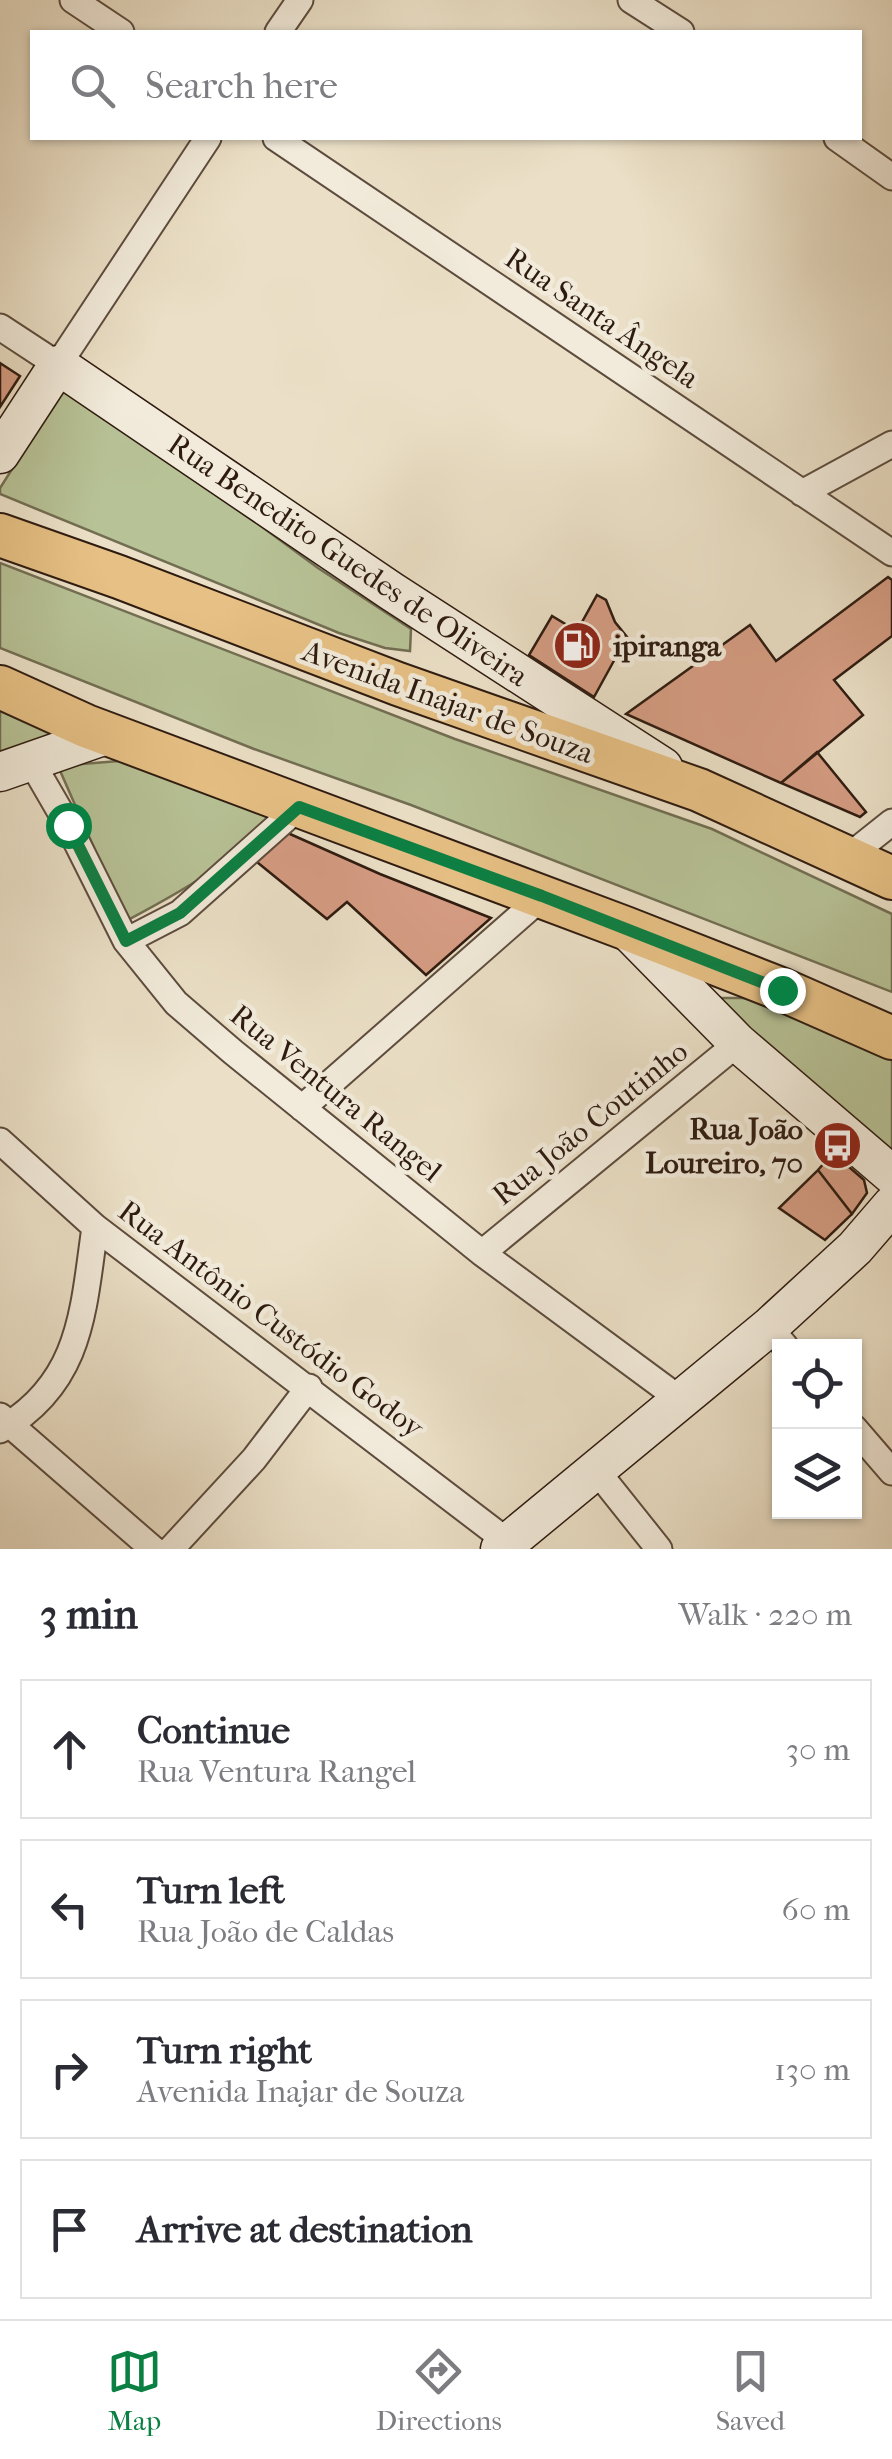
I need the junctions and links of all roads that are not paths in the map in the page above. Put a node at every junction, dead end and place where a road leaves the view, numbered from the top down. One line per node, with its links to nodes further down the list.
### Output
1 (73, 0): 5 (street)
2 (300, 0): 6 (street)
3 (631, 0): 7 (street)
4 (663, 0): 8 (street)
5 (117, 30)
6 (279, 30)
7 (681, 30)
8 (683, 30)
9 (207, 140): 14 (street)
10 (279, 140): 17 (street, Rua Santa Ângela)
11 (840, 140): 12 (street)
12 (892, 176)
13 (0, 327): 14 (street, Rua Benedito Guedes de Oliveira)
14 (58, 365): 16 (street); 23 (street, Rua Benedito Guedes de Oliveira)
15 (892, 444): 17 (street)
16 (0, 454)
17 (802, 493): 19 (street, Rua Santa Ângela)
18 (0, 535): 23 (main road, Avenida Inajar de Souza)
19 (892, 553)
20 (0, 687): 21 (main road)
21 (109, 734): 22 (street); 24 (main road)
22 (16, 768): 30 (street, Rua Ventura Rangel)
23 (699, 790): 26 (main road, Avenida Inajar de Souza)
24 (299, 807): 28 (main road); 30 (street)
25 (892, 822): 26 (street)
26 (848, 857): 27 (main road, Avenida Inajar de Souza)
27 (892, 878)
28 (542, 896): 29 (main road); 33 (street)
29 (625, 928): 31 (main road); 32 (street)
30 (126, 941): 33 (street, Rua Ventura Rangel)
31 (892, 1038)
32 (738, 1043): 35 (street); 38 (street, Rua João Coutinho)
33 (302, 1108): 38 (street, Rua Ventura Rangel)
34 (0, 1141): 37 (street, Rua Antônio Custódio Godoy)
35 (892, 1175)
36 (892, 1205): 39 (street)
37 (95, 1227): 40 (street, Rua Antônio Custódio Godoy); 42 (street)
38 (482, 1253): 41 (street, Rua Ventura Rangel)
39 (777, 1337): 41 (street)
40 (309, 1388): 46 (street, Rua Antônio Custódio Godoy); 48 (street)
41 (681, 1400): 44 (street)
42 (4, 1424): 47 (street)
43 (855, 1429): 45 (street)
44 (596, 1470): 46 (street); 49 (street)
45 (892, 1472)
46 (504, 1546)
47 (153, 1549)
48 (170, 1549)
49 (659, 1549)

